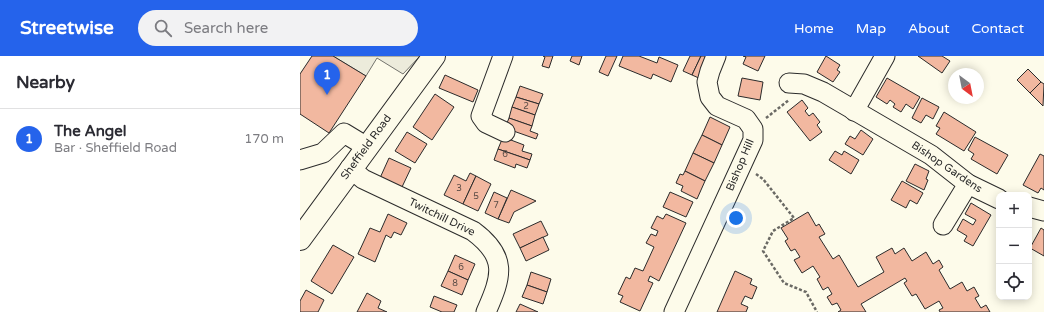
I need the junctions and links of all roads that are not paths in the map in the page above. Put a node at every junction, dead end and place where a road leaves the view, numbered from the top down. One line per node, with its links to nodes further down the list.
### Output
1 (434, 56): 8 (main road, Sheffield Road)
2 (503, 56): 7 (street)
3 (716, 56): 18 (street, Bishop Hill)
4 (884, 56): 6 (street)
5 (792, 90): 6 (street, Bishop Gardens)
6 (854, 111): 11 (street, Bishop Gardens)
7 (505, 132)
8 (367, 147): 9 (street); 10 (main road, Sheffield Road)
9 (300, 160)
10 (350, 168): 16 (main road, Sheffield Road); 17 (street, Twitchill Drive)
11 (968, 184): 12 (street, Bishop Gardens); 15 (street)
12 (996, 198)
13 (1032, 208): 14 (street)
14 (1044, 211)
15 (943, 225)
16 (300, 238)
17 (486, 312)
18 (674, 312)

